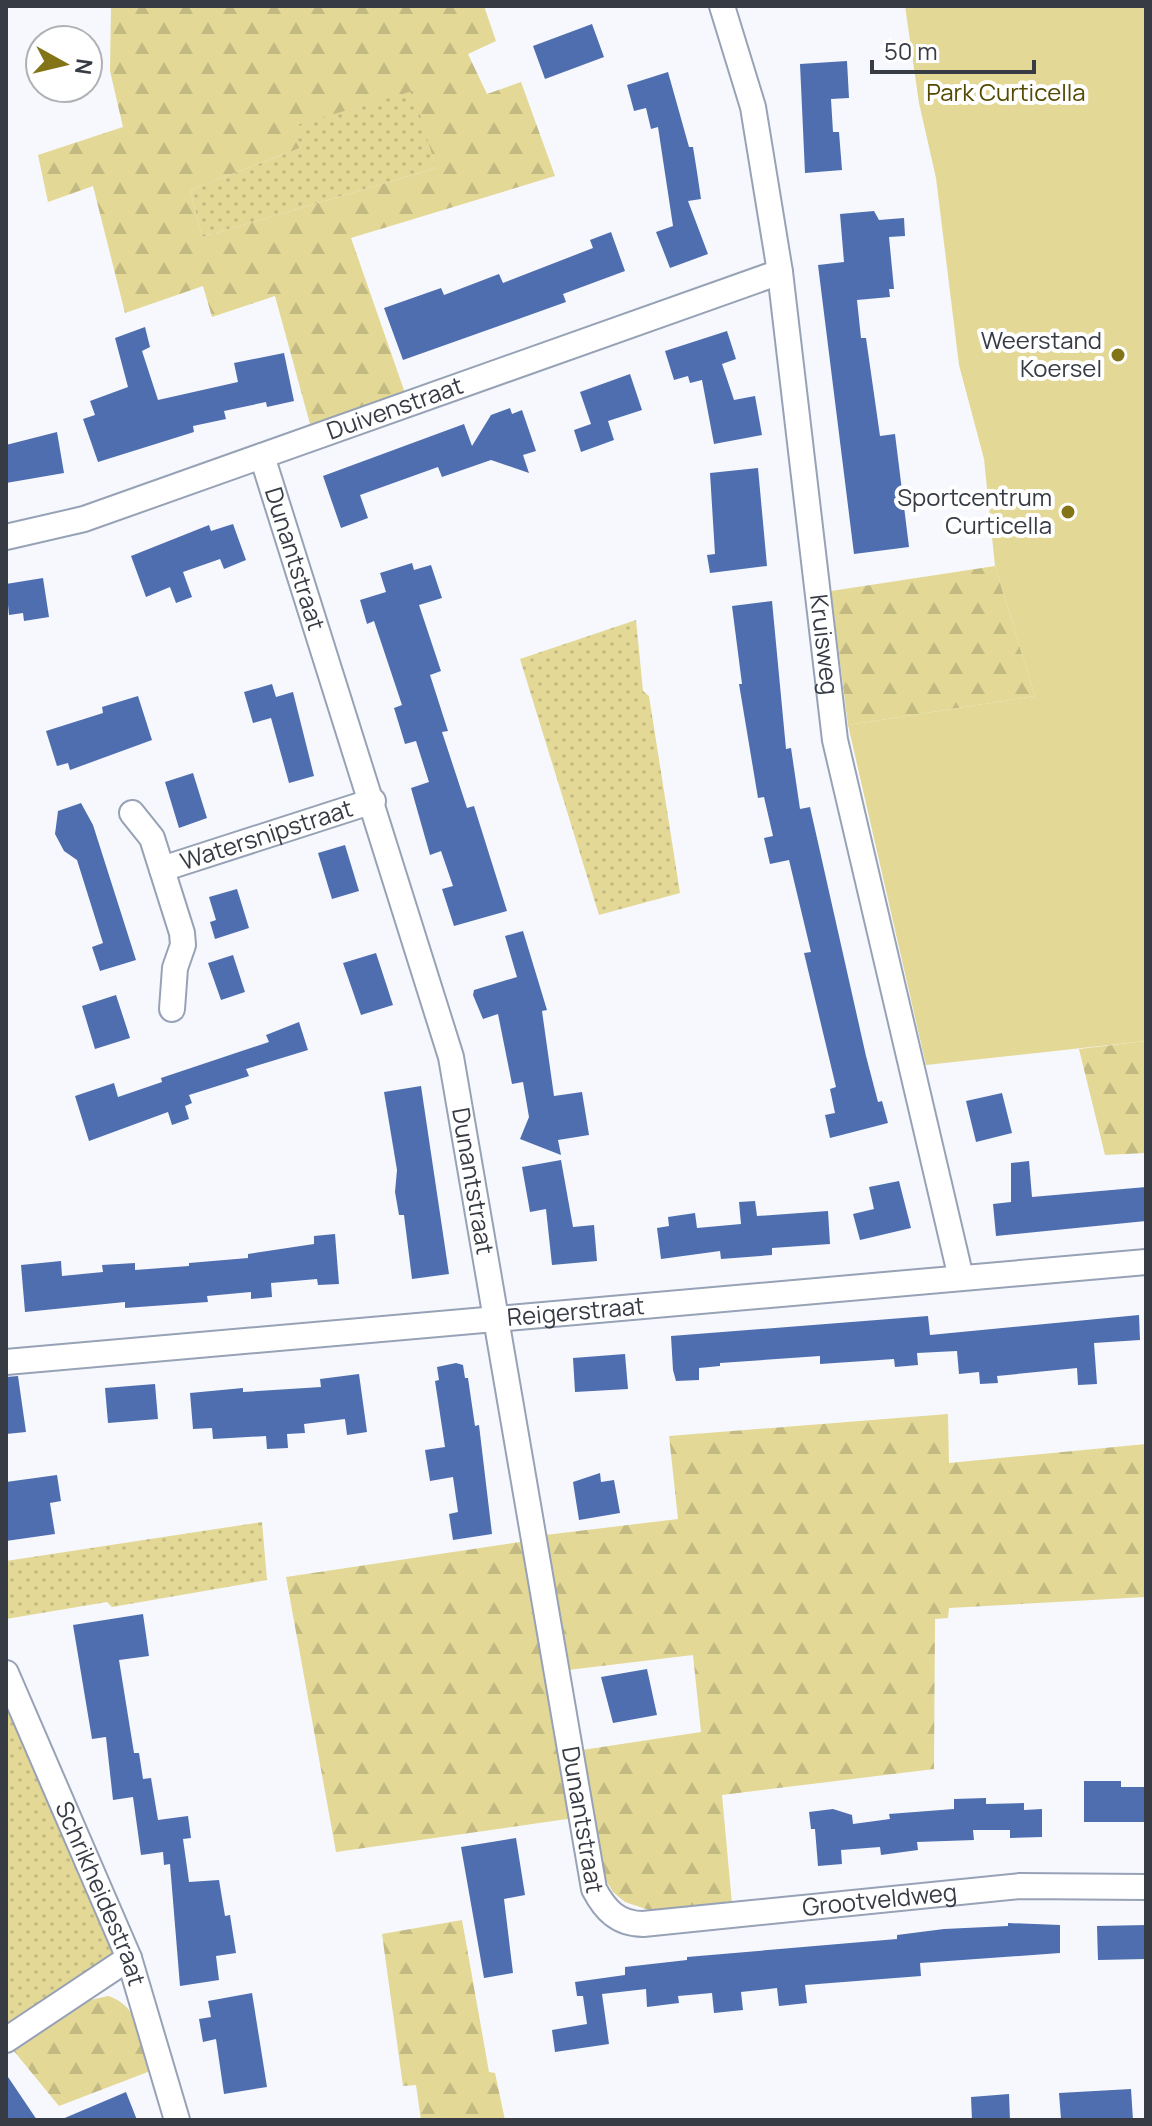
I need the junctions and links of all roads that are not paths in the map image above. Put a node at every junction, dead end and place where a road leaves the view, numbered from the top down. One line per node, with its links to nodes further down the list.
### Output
1 (722, 6): 2 (street, Kruisweg)
2 (780, 272): 3 (street, Duivenstraat); 10 (street, Kruisweg)
3 (262, 456): 4 (street, Duivenstraat); 5 (street, Dunantstraat)
4 (6, 537)
5 (373, 801): 7 (street, Watersnipstraat); 11 (street, Dunantstraat)
6 (132, 813): 7 (street, Watersnipstraat)
7 (162, 869): 8 (street, Watersnipstraat)
8 (172, 1009)
9 (1146, 1262): 10 (street, Reigerstraat)
10 (961, 1278): 11 (street, Reigerstraat)
11 (496, 1318): 12 (street, Reigerstraat); 15 (street, Dunantstraat)
12 (6, 1362)
13 (6, 1673): 16 (street, Schrikheidestraat)
14 (1146, 1887): 15 (street, Grootveldweg)
15 (617, 1918)
16 (129, 1958): 17 (street); 18 (street, Schrikheidestraat)
17 (6, 2040)
18 (177, 2120)

